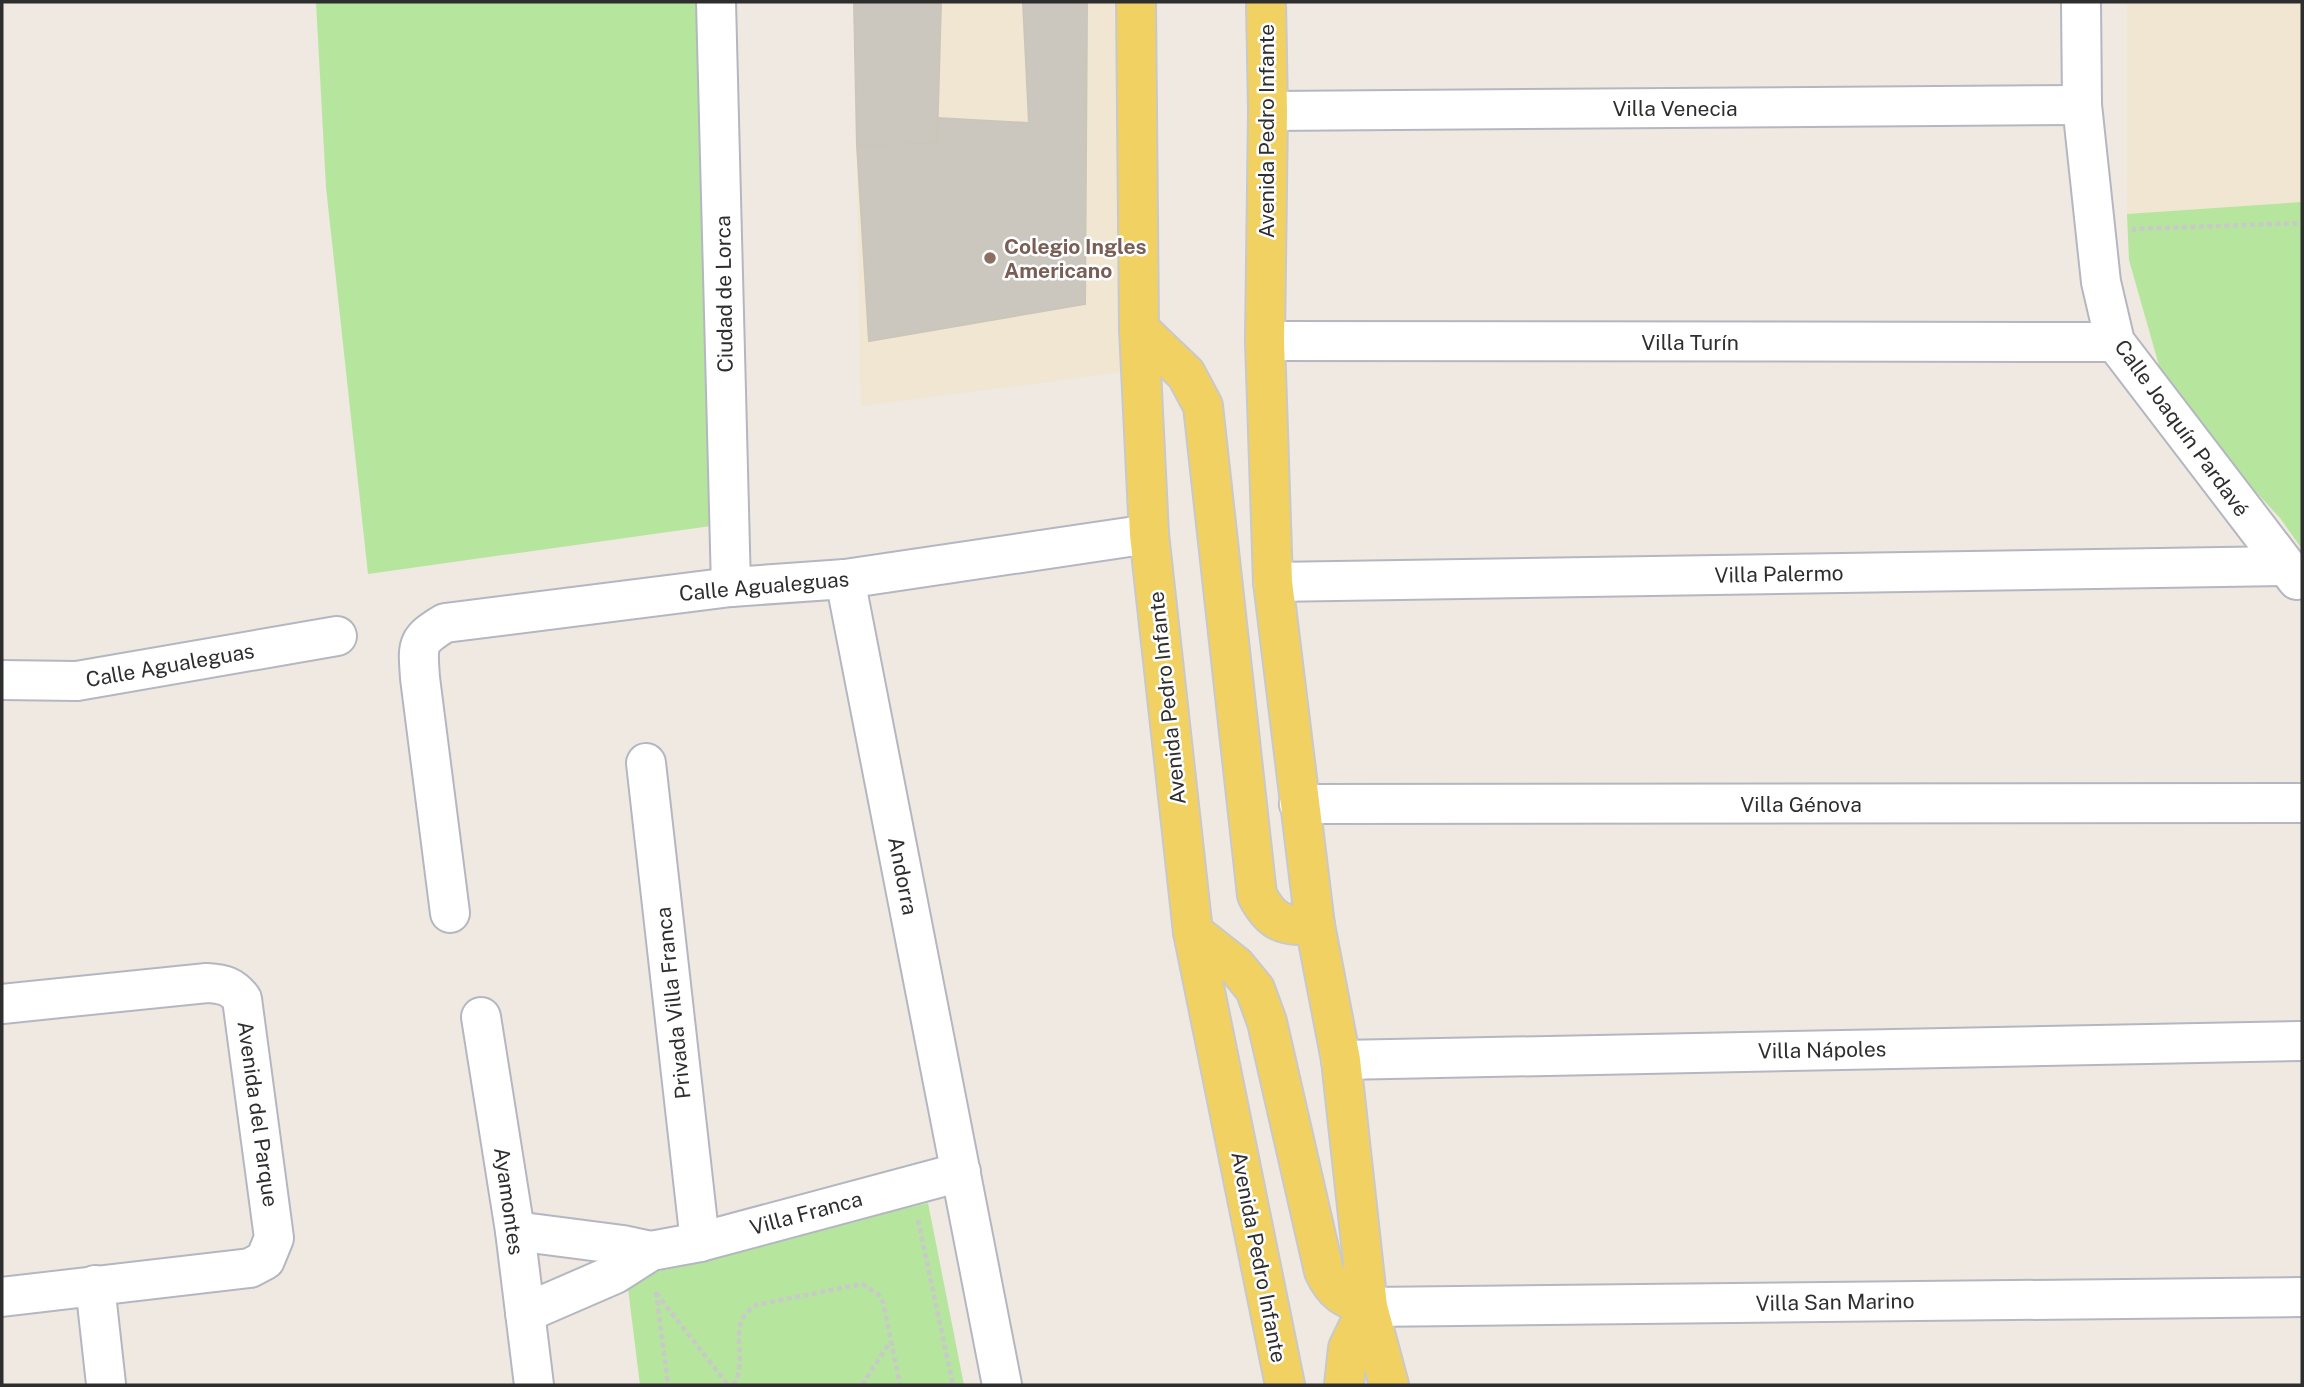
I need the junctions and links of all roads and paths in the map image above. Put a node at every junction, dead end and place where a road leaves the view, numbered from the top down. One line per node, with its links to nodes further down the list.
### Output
1 (716, 2): 16 (street, Ciudad de Lorca)
2 (1136, 2): 9 (main road, Avenida Pedro Infante)
3 (1266, 2): 6 (main road, Avenida Pedro Infante)
4 (2081, 2): 5 (street, Calle Joaquín Pardavé)
5 (2082, 105): 6 (street, Villa Venecia); 11 (street, Calle Joaquín Pardavé)
6 (1268, 111): 10 (main road, Avenida Pedro Infante)
7 (2302, 223): 8 (path)
8 (2134, 229)
9 (1139, 329): 12 (main road, Avenida Pedro Infante); 23 (main road)
10 (1265, 341): 11 (street, Villa Turín); 15 (main road, Avenida Pedro Infante)
11 (2115, 342): 13 (street, Calle Joaquín Pardavé)
12 (1149, 534): 14 (street, Calle Agualeguas); 24 (main road, Avenida Pedro Infante)
13 (2294, 576): 15 (street, Villa Palermo)
14 (845, 579): 16 (street, Calle Agualeguas); 29 (street, Andorra)
15 (1273, 582): 21 (main road, Avenida Pedro Infante)
16 (731, 587): 22 (street, Calle Agualeguas)
17 (337, 636): 18 (street, Calle Agualeguas)
18 (2, 680)
19 (646, 763): 32 (street, Privada Villa Franca)
20 (2302, 803): 21 (street, Villa Génova)
21 (1299, 804): 23 (main road, Avenida Pedro Infante)
22 (450, 913)
23 (1315, 925): 28 (main road, Avenida Pedro Infante)
24 (1193, 932): 38 (main road); 49 (main road, Avenida Pedro Infante)
25 (2, 1003): 34 (street, Avenida del Parque)
26 (481, 1017): 31 (street, Ayamontes)
27 (2302, 1041): 28 (street, Villa Nápoles)
28 (1341, 1060): 38 (main road, Avenida Pedro Infante)
29 (961, 1172): 30 (street, Villa Franca); 48 (street, Andorra)
30 (911, 1185): 32 (street, Villa Franca); 47 (path)
31 (514, 1231): 33 (street, Villa Franca); 39 (street, Ayamontes)
32 (700, 1242): 33 (street, Villa Franca)
33 (652, 1251): 35 (path); 39 (street, Villa Franca)
34 (95, 1285): 36 (street, Avenida del Parque); 41 (street)
35 (656, 1292): 43 (path); 44 (path)
36 (2, 1297)
37 (2302, 1297): 38 (street, Villa San Marino)
38 (1368, 1307): 50 (main road); 51 (main road, Avenida Pedro Infante)
39 (525, 1313): 42 (street, Ayamontes)
40 (891, 1341): 44 (path); 45 (path); 46 (path)
41 (106, 1384)
42 (534, 1385)
43 (668, 1385)
44 (730, 1385)
45 (862, 1385)
46 (900, 1385)
47 (953, 1385)
48 (1002, 1385)
49 (1285, 1385)
50 (1344, 1385)
51 (1389, 1385)

